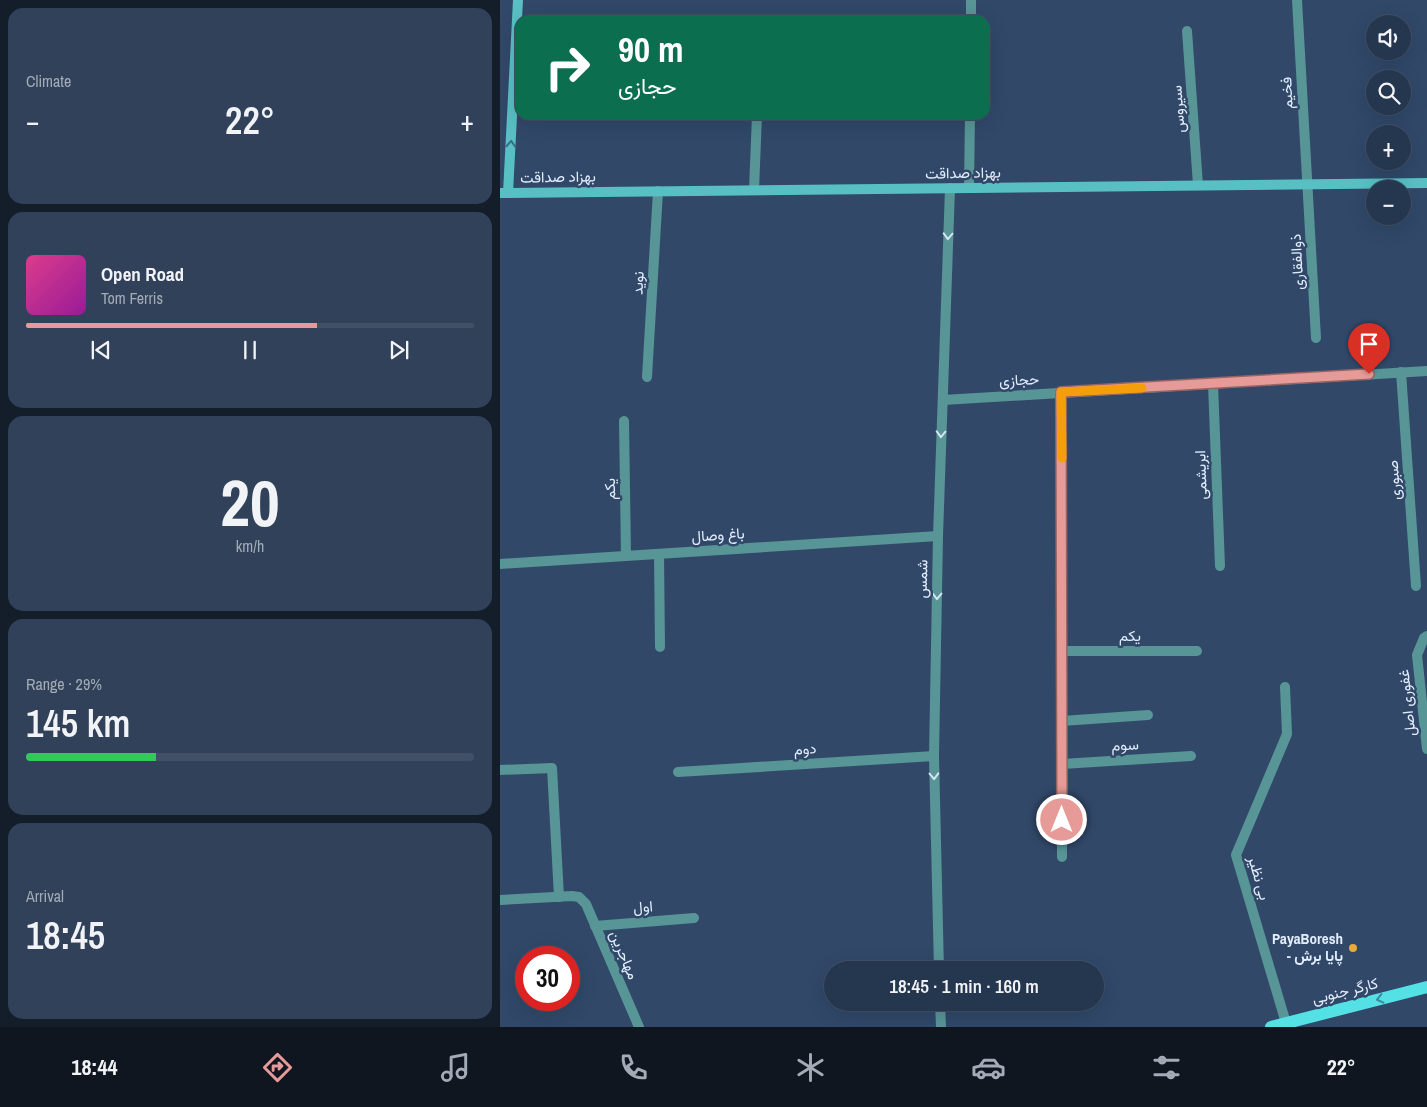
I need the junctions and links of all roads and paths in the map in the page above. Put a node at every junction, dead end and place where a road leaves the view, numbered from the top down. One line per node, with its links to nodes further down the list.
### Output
1 (518, 0): 4 (street, one-way to 1)
2 (971, 0): 5 (street)
3 (1297, 0): 11 (street, فخیم)
4 (517, 15)
5 (971, 15)
6 (1187, 31): 12 (street, سیروس)
7 (515, 41): 17 (street, one-way to 7)
8 (756, 120): 15 (street)
9 (970, 120): 14 (street)
10 (1427, 183): 11 (street, بهزاد صداقت)
11 (1307, 184): 12 (street, بهزاد صداقت); 18 (street, ذوالفقاری)
12 (1198, 185): 14 (street, بهزاد صداقت)
13 (950, 188): 14 (street, بهزاد صداقت); 15 (street, بهزاد صداقت); 24 (street, شمس, one-way to 24)
14 (969, 188)
15 (754, 190): 16 (street, بهزاد صداقت)
16 (658, 191): 17 (street, بهزاد صداقت); 21 (street, نوید)
17 (504, 193)
18 (1316, 338)
19 (1427, 371): 20 (street, حجازی)
20 (1401, 372): 22 (street, حجازی); 31 (street, صبوری)
21 (647, 377)
22 (1213, 384): 23 (street, حجازی); 30 (street, ابریشمی)
23 (1061, 392): 24 (street, حجازی); 34 (street)
24 (943, 400): 26 (street, شمس, one-way to 26)
25 (624, 421): 28 (street, یکم)
26 (938, 536): 27 (street, باغ وصال); 40 (street, شمس, one-way to 40)
27 (659, 554): 28 (street, باغ وصال); 33 (street)
28 (626, 556): 29 (street, باغ وصال)
29 (500, 564)
30 (1220, 566)
31 (1416, 586)
32 (1427, 636): 39 (street, غفوری اصل)
33 (660, 647)
34 (1062, 651): 35 (street, یکم); 38 (street)
35 (1198, 651)
36 (1285, 687): 53 (street, بی نظیر)
37 (1148, 716): 38 (street)
38 (1062, 721): 42 (street)
39 (1427, 749)
40 (934, 756): 44 (street, دوم); 50 (street, شمس, one-way to 50)
41 (1191, 756): 42 (street, سوم)
42 (1062, 764): 45 (street)
43 (500, 770): 46 (street)
44 (678, 772)
45 (1062, 857)
46 (559, 897): 47 (street); 49 (street, مهاجرین)
47 (500, 900)
48 (694, 918): 49 (street, اول)
49 (595, 926): 54 (street, مهاجرین)
50 (939, 961)
51 (1427, 987): 53 (main road, کارگر جنوبی, one-way to 53)
52 (940, 1011): 55 (street)
53 (1286, 1023): 56 (main road, کارگر جنوبی)
54 (639, 1027)
55 (941, 1027)
56 (1271, 1027)

